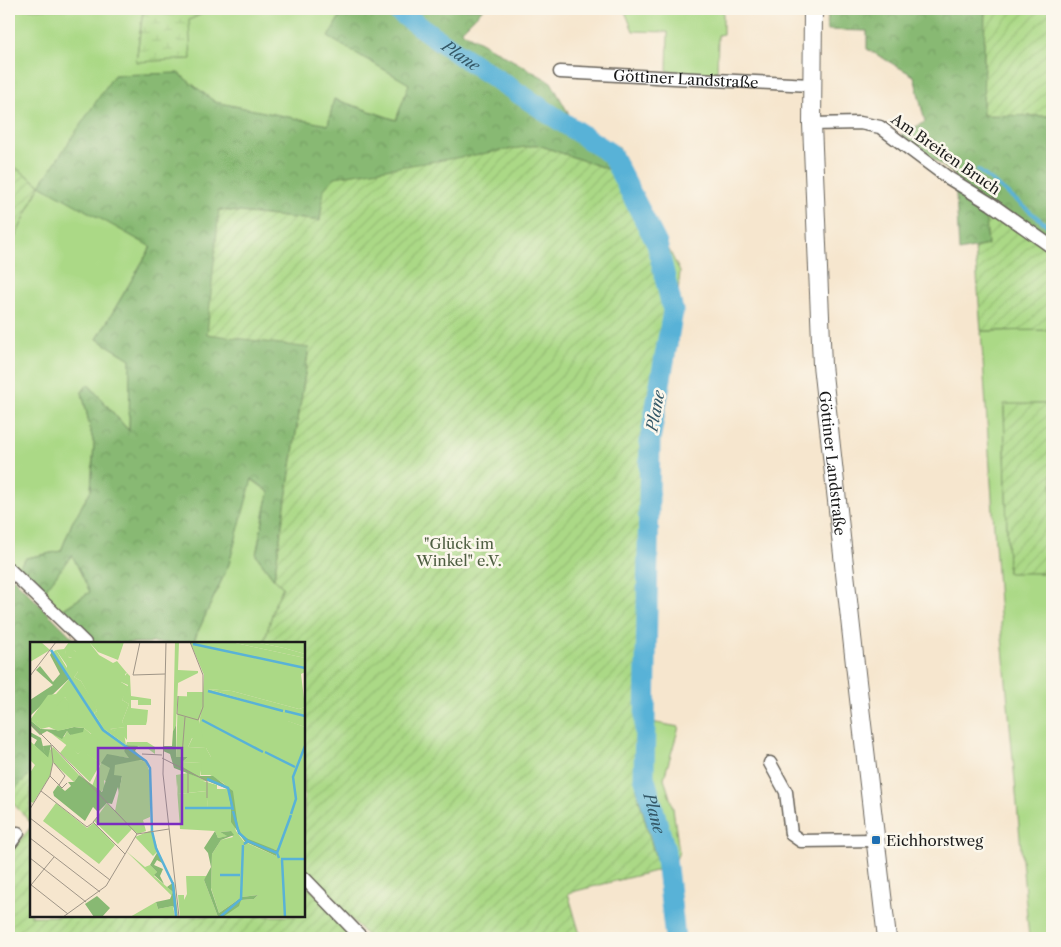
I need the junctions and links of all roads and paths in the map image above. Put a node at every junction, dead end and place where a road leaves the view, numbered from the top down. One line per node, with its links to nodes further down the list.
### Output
1 (813, 9): 3 (street, Göttiner Landstraße)
2 (560, 72): 3 (street, Göttiner Landstraße)
3 (811, 85): 4 (street, Göttiner Landstraße)
4 (812, 124): 5 (street, Am Breiten Bruch); 10 (street, Göttiner Landstraße)
5 (1052, 245)
6 (9, 569): 7 (street)
7 (84, 642)
8 (770, 764): 10 (street)
9 (18, 833): 11 (street)
10 (876, 840): 14 (street, Göttiner Landstraße)
11 (9, 845)
12 (305, 879): 13 (street)
13 (362, 938)
14 (887, 938)

